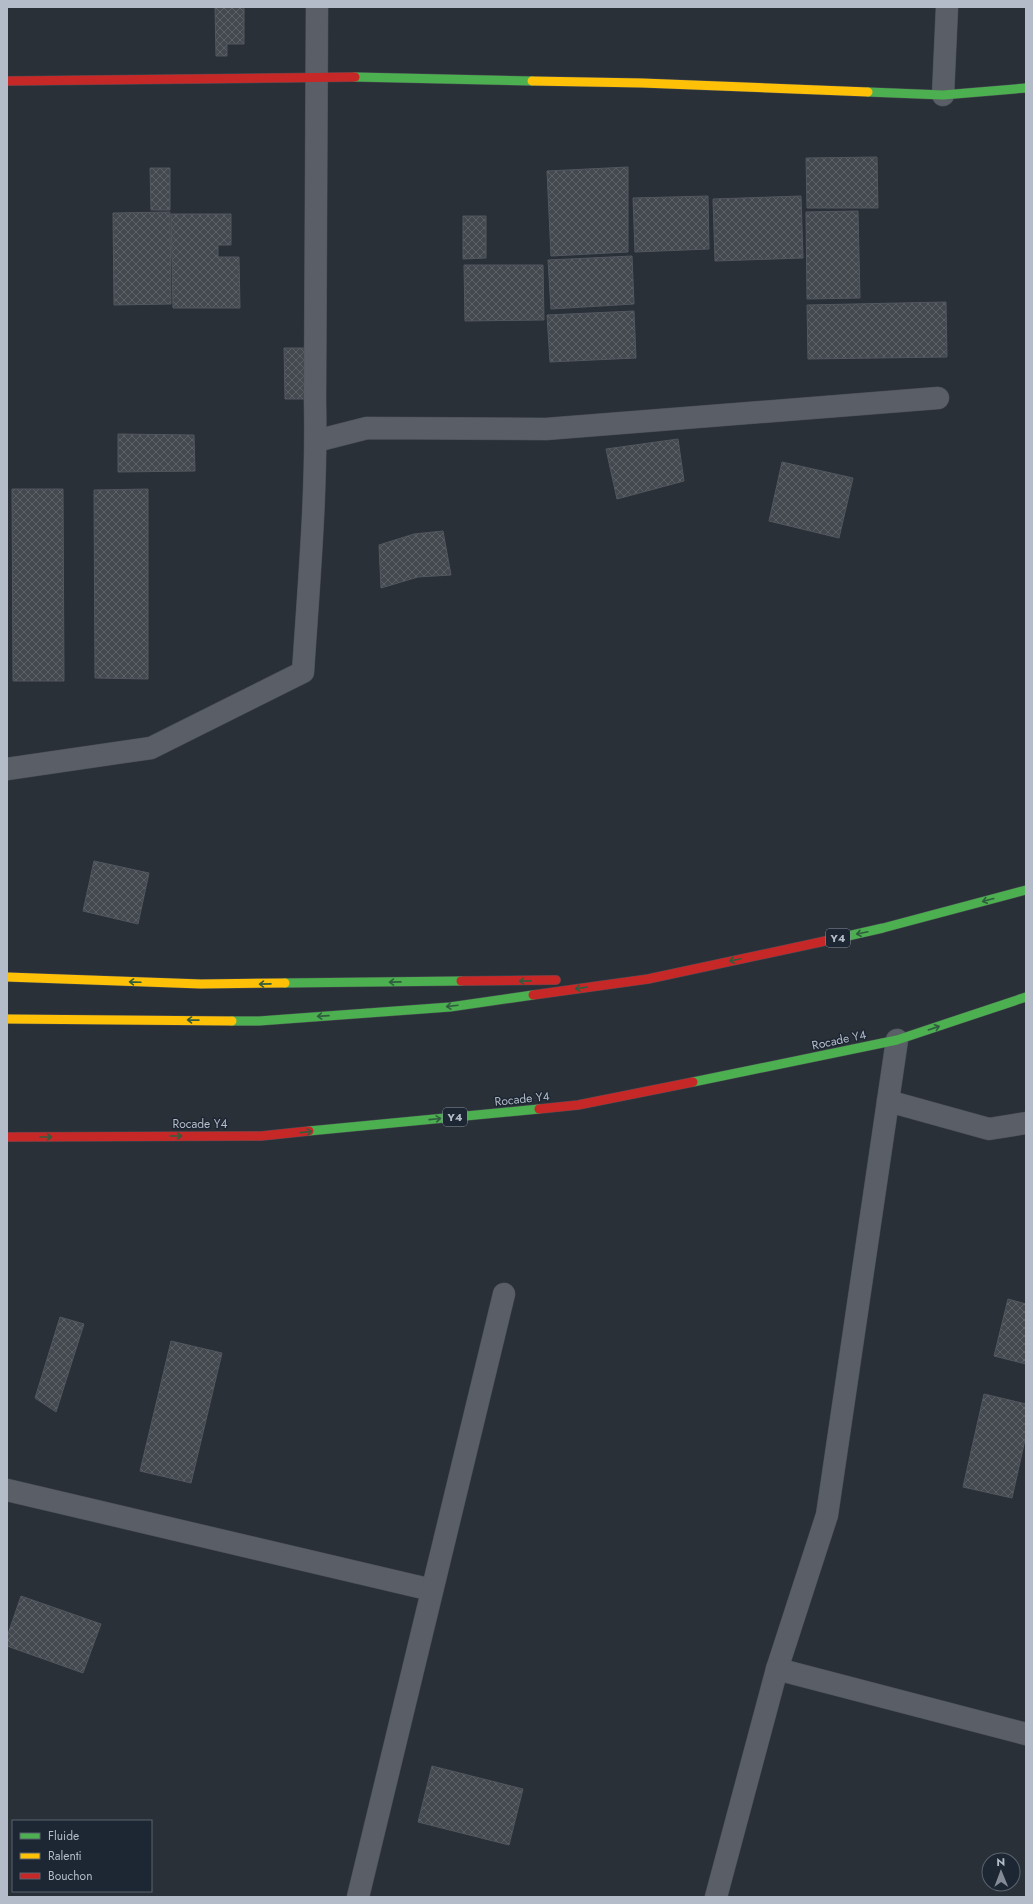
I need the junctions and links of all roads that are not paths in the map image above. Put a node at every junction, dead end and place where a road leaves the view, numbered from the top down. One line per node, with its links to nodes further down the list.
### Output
1 (317, 7): 3 (street)
2 (947, 7): 6 (street)
3 (317, 76): 4 (main road); 6 (main road); 8 (street)
4 (7, 81)
5 (1026, 88): 6 (main road)
6 (943, 95)
7 (938, 398): 8 (street)
8 (316, 441): 9 (street)
9 (7, 769)
10 (1026, 890): 12 (main road, Y4, one-way to 12)
11 (7, 977): 12 (main road, one-way to 11)
12 (648, 979): 14 (main road, Y4, one-way to 14)
13 (1026, 997): 15 (main road, Rocade Y4 / Y4, one-way to 13)
14 (7, 1019)
15 (897, 1040): 16 (street); 18 (main road, Rocade Y4 / Y4, one-way to 15)
16 (888, 1100): 17 (street); 22 (street)
17 (1026, 1123)
18 (7, 1137)
19 (504, 1294): 21 (street)
20 (7, 1490): 21 (street)
21 (432, 1590): 24 (street)
22 (777, 1669): 23 (street); 25 (street)
23 (1026, 1734)
24 (358, 1897)
25 (716, 1897)

